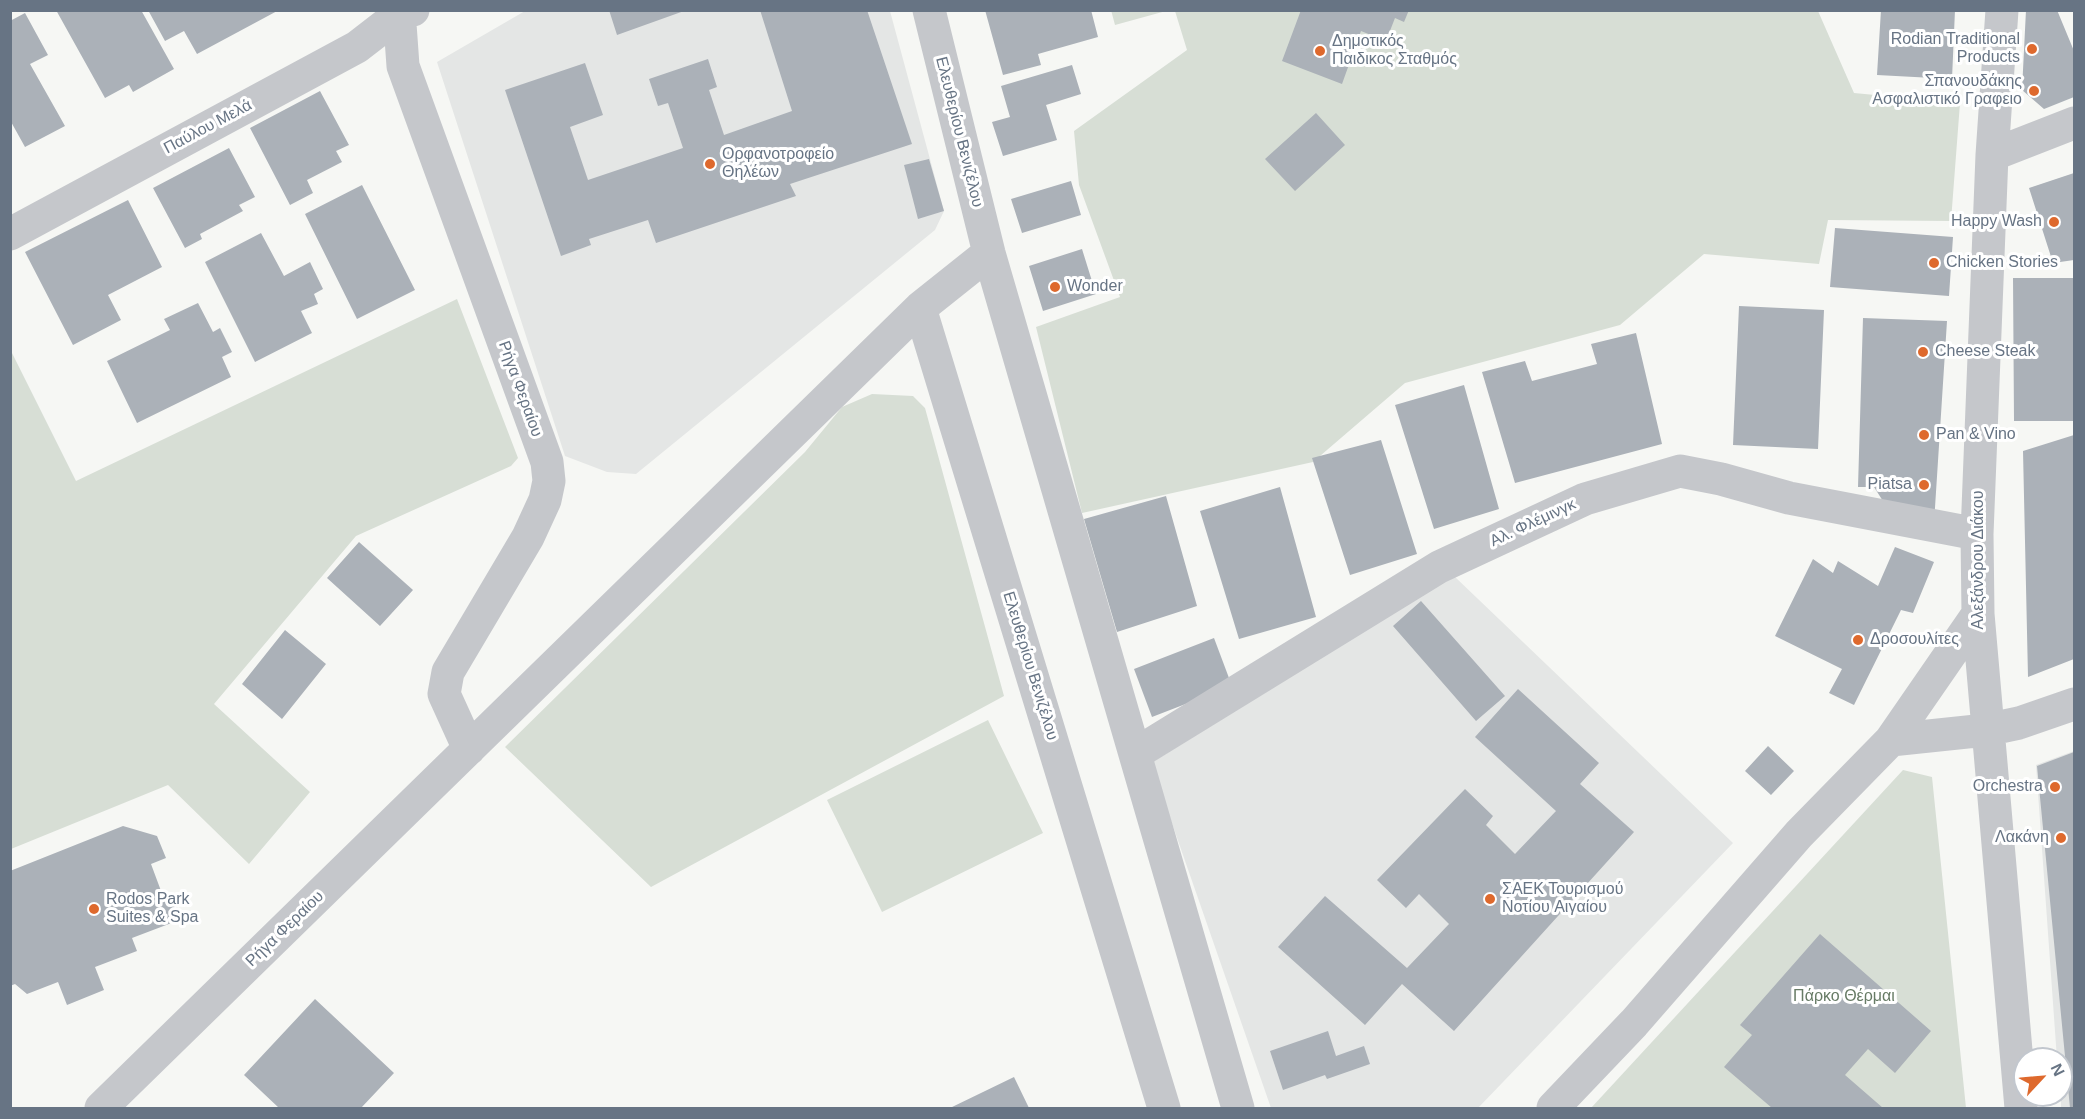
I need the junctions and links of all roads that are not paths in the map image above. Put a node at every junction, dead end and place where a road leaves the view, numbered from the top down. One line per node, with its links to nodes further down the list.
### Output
1 (929, 10): 7 (street, Ελευθερίου Βενιζέλου)
2 (2002, 10): 5 (street, Αλεξάνδρου Διάκου)
3 (405, 11): 6 (street, Παύλου Μελά); 14 (street, Ρήγα Φεραίου)
4 (2074, 123): 5 (street)
5 (1992, 155): 9 (street, Αλεξάνδρου Διάκου)
6 (10, 234)
7 (989, 253): 8 (street); 15 (street, Ελευθερίου Βενιζέλου)
8 (920, 308): 14 (street, Ρήγα Φεραίου); 17 (street, Ελευθερίου Βενιζέλου)
9 (1977, 534): 10 (street, Αλεξάνδρου Διάκου); 15 (street, Αλ. Φλέμινγκ)
10 (1978, 614): 12 (street, Αλεξάνδρου Διάκου); 13 (street)
11 (2074, 704): 12 (street)
12 (1986, 730): 13 (street); 20 (street, Αλεξάνδρου Διάκου)
13 (1891, 740): 19 (street)
14 (470, 749): 16 (street, Ρήγα Φεραίου)
15 (1135, 754): 18 (street, Ελευθερίου Βενιζέλου)
16 (101, 1108)
17 (1164, 1108)
18 (1238, 1108)
19 (1552, 1108)
20 (2021, 1108)

